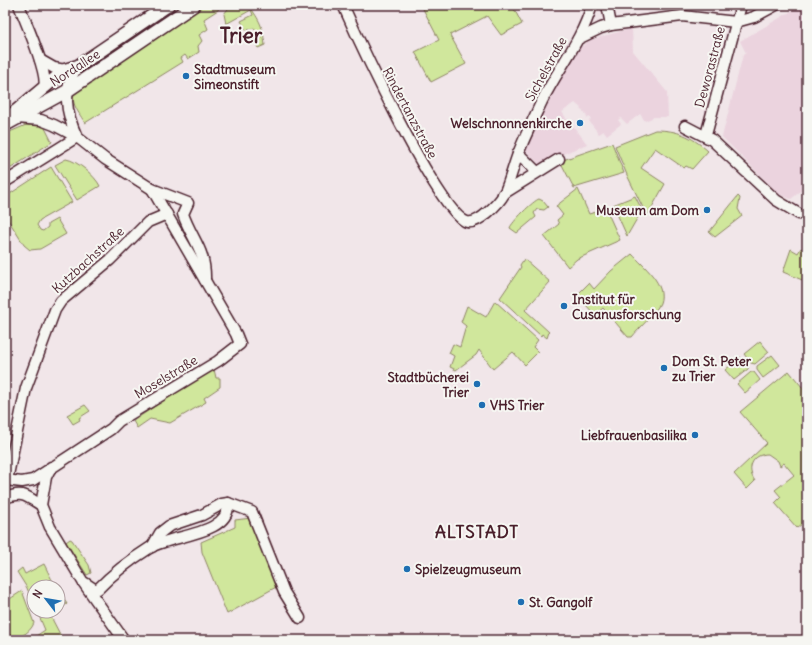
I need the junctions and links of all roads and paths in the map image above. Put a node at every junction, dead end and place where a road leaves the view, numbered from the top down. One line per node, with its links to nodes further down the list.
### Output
1 (19, 5): 12 (street)
2 (168, 5): 13 (main road, Nordallee)
3 (194, 5): 16 (main road, Nordallee)
4 (343, 5): 31 (street, Rindertanzstraße)
5 (592, 5): 11 (street)
6 (607, 5): 10 (street)
7 (742, 5): 9 (street, Deworastraße)
8 (776, 5): 9 (street, Sichelstraße)
9 (736, 22): 10 (street, Sichelstraße); 21 (street, Deworastraße)
10 (611, 25): 11 (street, Sichelstraße)
11 (578, 39): 23 (street, Sichelstraße)
12 (40, 60): 14 (street); 15 (street)
13 (78, 66): 14 (main road, Nordallee); 16 (street)
14 (65, 70): 15 (main road, Nordallee)
15 (44, 88): 18 (main road, Nordallee)
16 (67, 91): 17 (main road, Nordallee); 22 (street)
17 (17, 118): 19 (main road, Nordallee); 22 (street)
18 (5, 120)
19 (5, 125)
20 (685, 126): 21 (street)
21 (706, 135): 30 (street)
22 (77, 137): 26 (street); 27 (street)
23 (518, 153): 25 (street); 28 (street, Sichelstraße)
24 (559, 159): 25 (street)
25 (537, 172): 28 (street)
26 (5, 182)
27 (152, 188): 29 (street); 32 (street)
28 (503, 194): 31 (street, Sichelstraße)
29 (167, 214): 32 (street); 34 (street, Kutzbachstraße)
30 (803, 217)
31 (468, 226)
32 (205, 280): 33 (street, Moselstraße)
33 (51, 467): 34 (street, Moselstraße); 37 (street)
34 (6, 480)
35 (5, 498): 37 (street)
36 (228, 503): 38 (street); 38 (street); 42 (street)
37 (41, 505): 40 (street)
38 (152, 547): 39 (street)
39 (105, 581): 40 (street); 41 (street)
40 (83, 582): 41 (street)
41 (102, 607): 43 (street)
42 (300, 618)
43 (124, 640)

